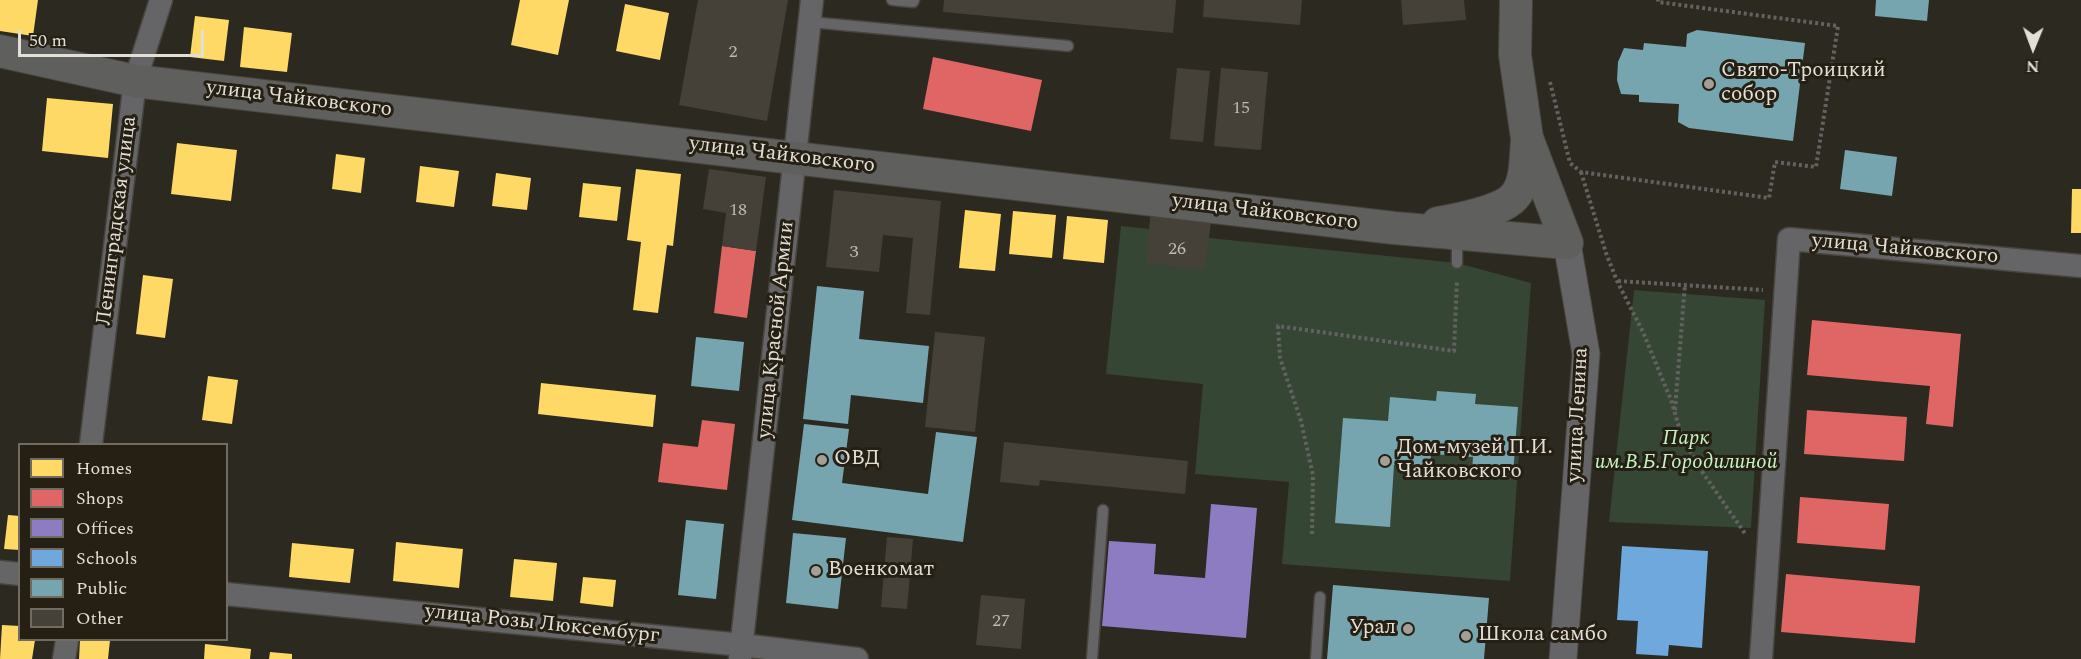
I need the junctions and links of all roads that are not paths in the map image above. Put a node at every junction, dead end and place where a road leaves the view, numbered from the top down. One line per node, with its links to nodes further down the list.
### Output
1 (161, 0): 8 (street, Ленинградская улица)
2 (891, 0): 3 (lane)
3 (914, 0)
4 (1516, 0): 9 (main road, улица Ленина)
5 (811, 11): 6 (lane); 10 (street, улица Красной Армии)
6 (1068, 46)
7 (0, 51): 8 (main road, улица Чайковского)
8 (135, 81): 10 (main road, улица Чайковского); 14 (street, Ленинградская улица)
9 (1527, 138): 11 (main road); 12 (main road, улица Ленина)
10 (796, 158): 11 (main road, улица Чайковского); 21 (street, улица Красной Армии)
11 (1394, 228): 12 (main road, улица Чайковского)
12 (1566, 243): 26 (street, улица Ленина)
13 (2081, 266): 27 (street, улица Чайковского)
14 (91, 443)
15 (1103, 510): 24 (lane)
16 (0, 572): 17 (street)
17 (18, 574)
18 (228, 594): 21 (street, улица Розы Люксембург)
19 (1320, 597): 25 (lane)
20 (67, 641): 22 (street)
21 (741, 652): 23 (street, улица Розы Люксембург)
22 (64, 659)
23 (857, 659)
24 (1092, 659)
25 (1316, 659)
26 (1563, 659)
27 (1761, 659)

